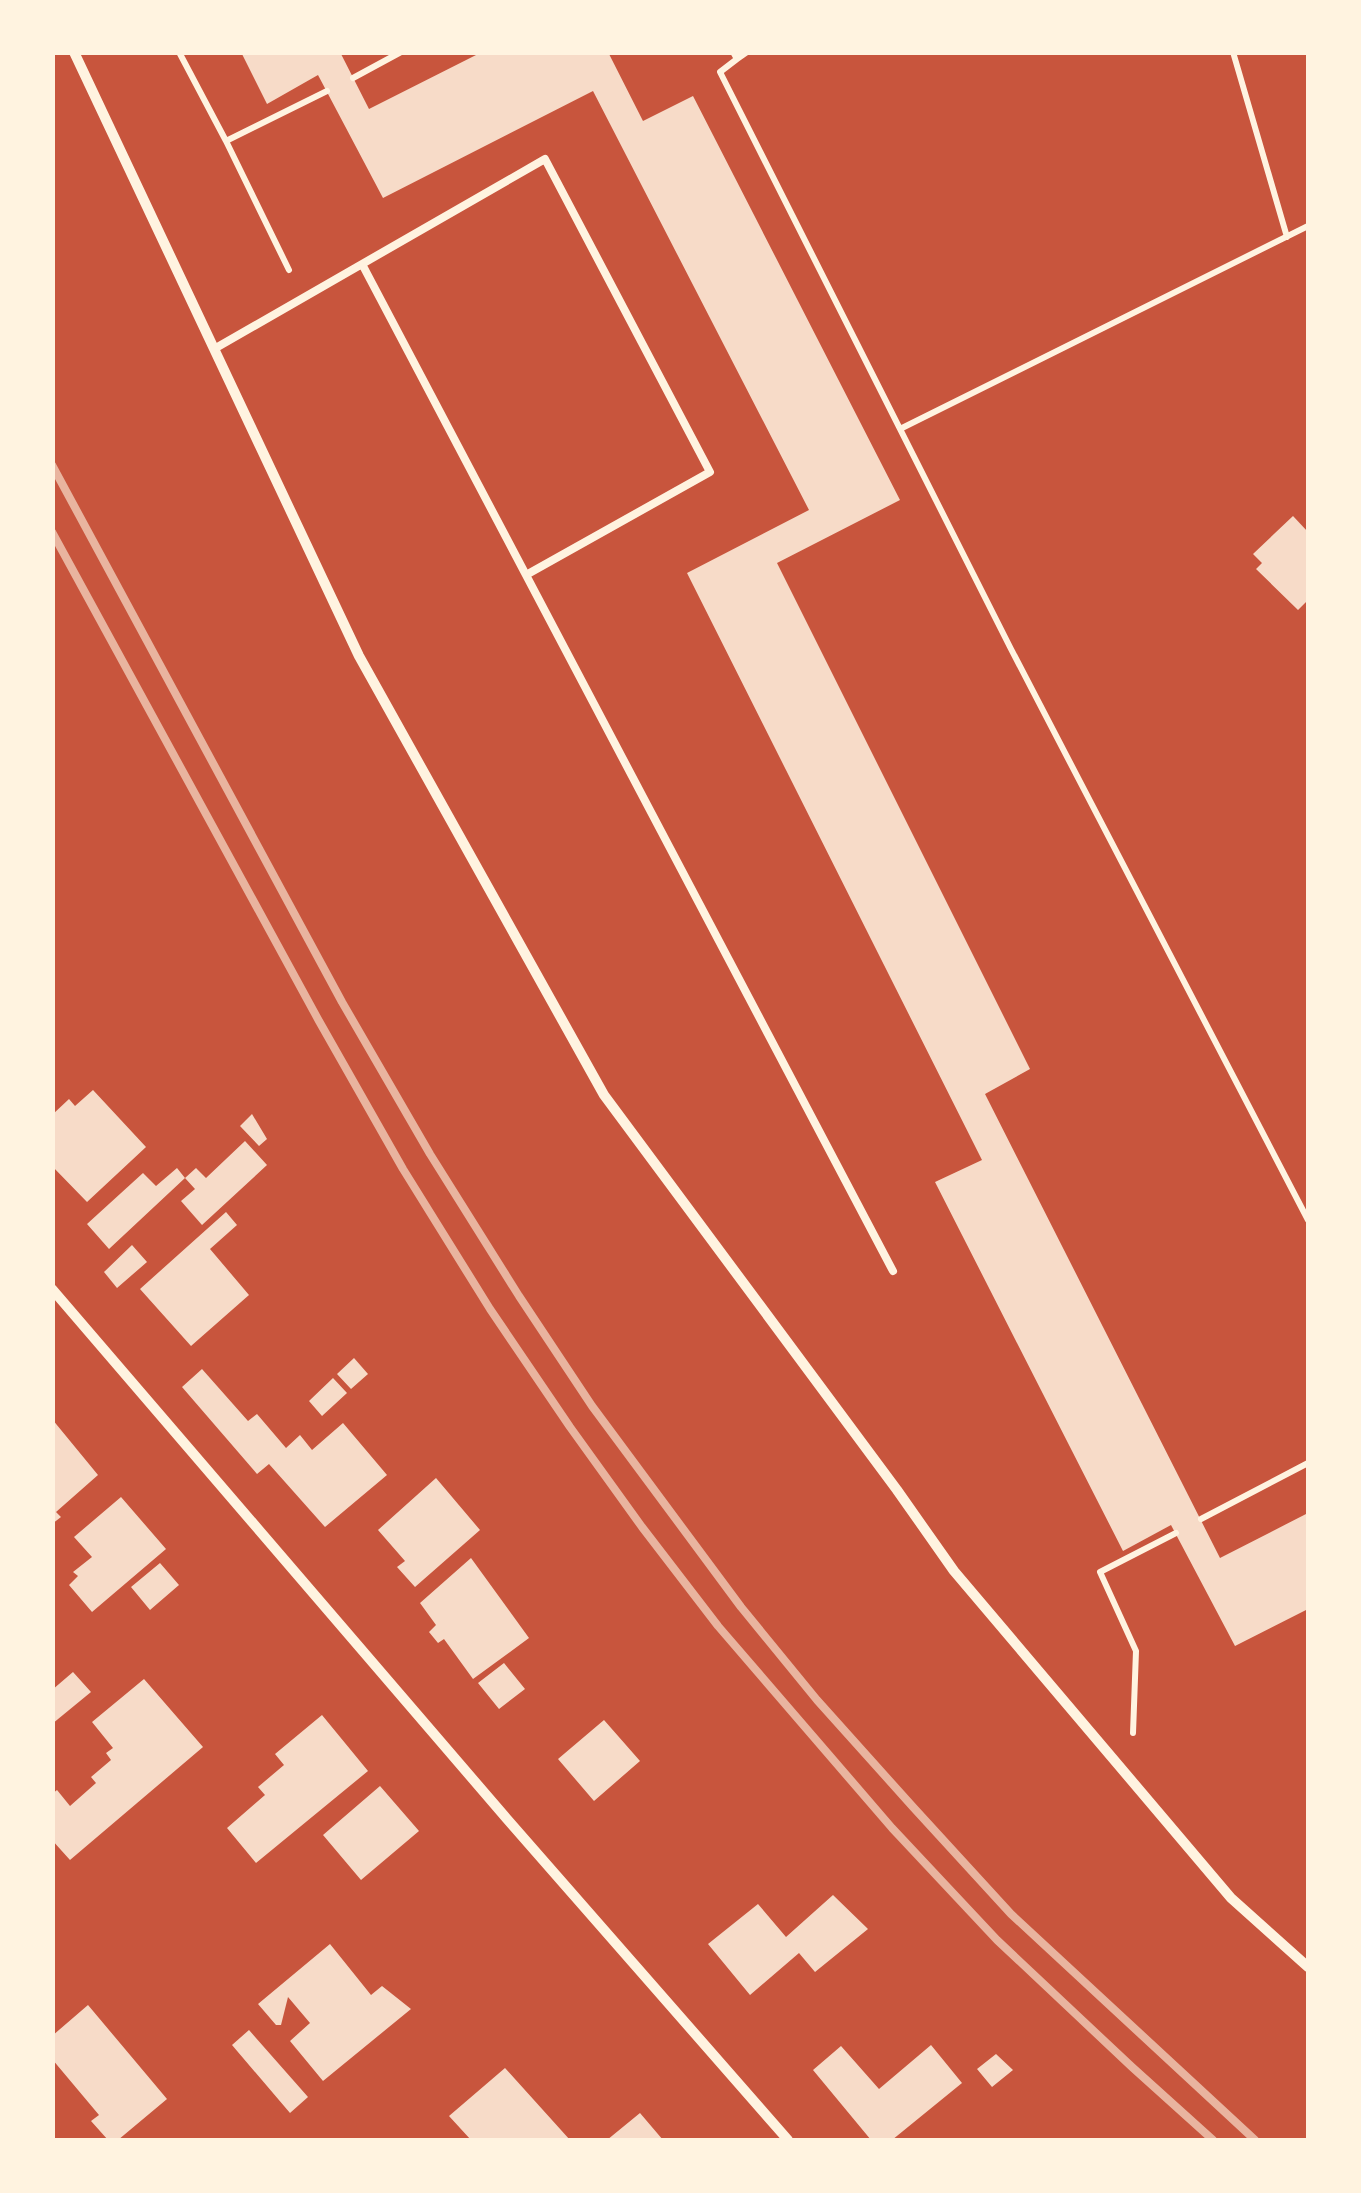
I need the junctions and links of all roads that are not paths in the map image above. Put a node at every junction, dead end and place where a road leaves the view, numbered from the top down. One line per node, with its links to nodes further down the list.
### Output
1 (74, 52): 3 (street)
2 (362, 264): 3 (lane); 4 (lane); 4 (lane)
3 (214, 349): 7 (street)
4 (526, 576): 5 (lane)
5 (893, 1270)
6 (52, 1288): 8 (street)
7 (1308, 1967)
8 (788, 2140)

